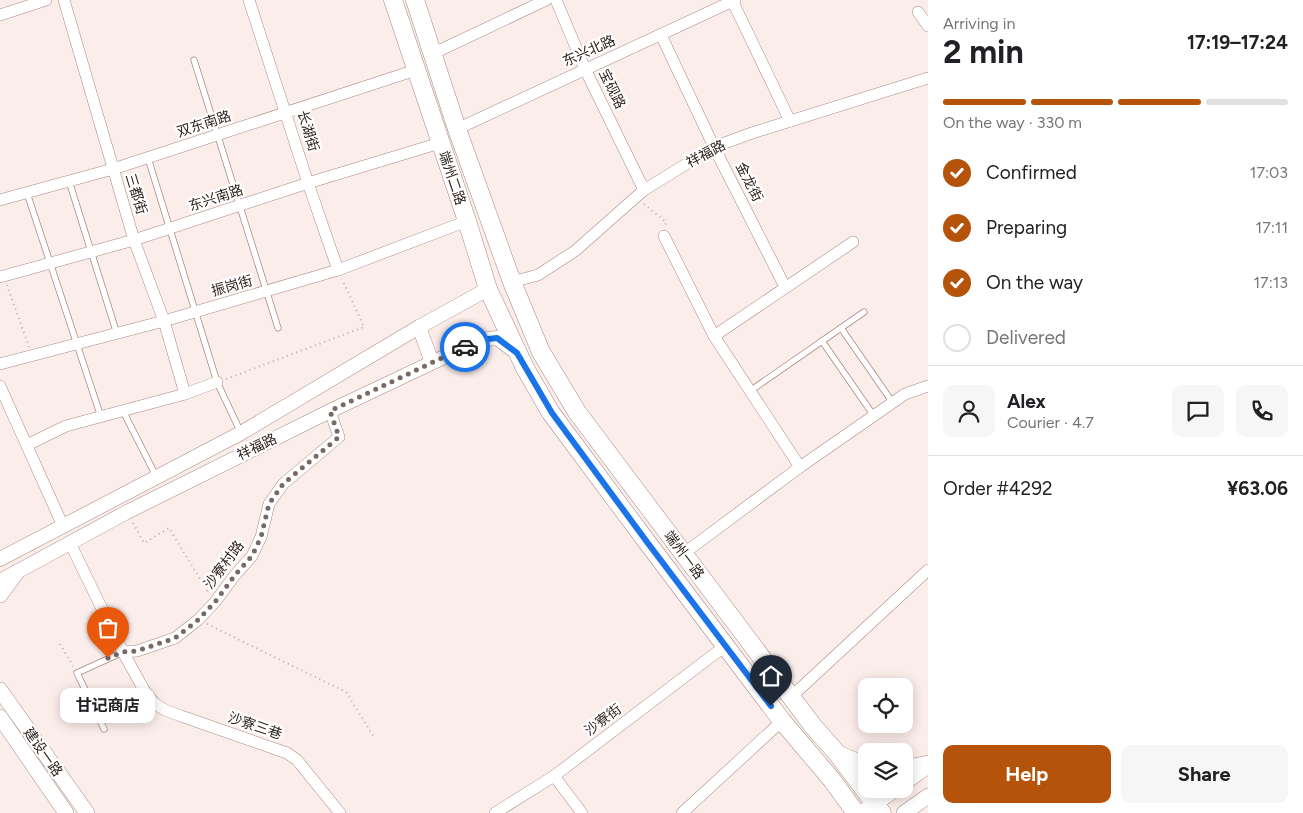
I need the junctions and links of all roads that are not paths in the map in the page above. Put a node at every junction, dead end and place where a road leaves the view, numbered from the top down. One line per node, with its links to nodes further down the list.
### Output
1 (46, 0): 10 (street)
2 (64, 0): 25 (street, 三都街)
3 (249, 0): 18 (street, 长湖街)
4 (393, 0): 16 (main road, 端州二路)
5 (415, 0): 13 (main road, 端州二路)
6 (546, 0): 13 (street)
7 (556, 0): 15 (street, 宝砚路)
8 (734, 0): 12 (street, 东兴北路); 19 (street)
9 (918, 12): 11 (street)
10 (0, 15)
11 (928, 26)
12 (661, 36): 15 (street, 东兴北路); 23 (street, 金龙街)
13 (432, 54): 20 (main road, 端州二路)
14 (194, 60): 21 (lane)
15 (585, 69): 20 (street, 东兴北路); 29 (street, 宝砚路)
16 (416, 70): 18 (street, 双东南路); 22 (main road, 端州二路)
17 (928, 78): 19 (street, 祥福路)
18 (286, 113): 21 (street, 双东南路); 27 (street, 长湖街)
19 (790, 122): 23 (street, 祥福路)
20 (458, 129): 41 (main road, 端州二路)
21 (218, 135): 24 (street, 双东南路); 31 (lane)
22 (440, 143): 27 (street, 东兴南路); 32 (main road, 端州二路)
23 (714, 147): 29 (street, 祥福路); 42 (street, 金龙街)
24 (148, 158): 25 (street, 双东南路); 33 (lane)
25 (113, 169): 26 (street, 双东南路); 35 (street, 三都街)
26 (69, 181): 28 (street, 双东南路); 37 (lane)
27 (308, 183): 31 (street, 东兴南路); 39 (street, 长湖街)
28 (26, 193): 30 (street, 双东南路); 38 (lane)
29 (640, 194): 41 (street, 祥福路)
30 (0, 200)
31 (240, 206): 33 (street, 东兴南路); 44 (lane)
32 (467, 221): 39 (street, 振岗街); 43 (main road, 端州二路)
33 (169, 229): 35 (street, 东兴南路); 45 (lane)
34 (664, 236): 52 (street)
35 (134, 240): 37 (street, 东兴南路); 47 (street, 三都街)
36 (853, 242): 42 (street)
37 (91, 252): 38 (street, 东兴南路); 51 (lane)
38 (50, 264): 40 (street, 东兴南路); 54 (lane)
39 (338, 270): 44 (street, 振岗街)
40 (2, 277)
41 (512, 282): 74 (main road, 端州一路)
42 (785, 287): 52 (street)
43 (488, 290): 48 (street, 祥福路); 55 (main road, 端州二路)
44 (266, 291): 45 (street, 振岗街); 49 (lane)
45 (195, 312): 47 (street, 振岗街); 58 (lane)
46 (864, 312): 50 (lane)
47 (164, 321): 51 (street, 振岗街); 62 (street, 三都街)
48 (419, 327): 56 (street); 68 (street, 祥福路)
49 (278, 328)
50 (841, 328): 53 (lane); 63 (lane)
51 (117, 334): 54 (street, 振岗街)
52 (714, 336): 61 (street)
53 (822, 341): 61 (lane); 66 (lane)
54 (76, 344): 57 (street, 振岗街); 67 (lane)
55 (517, 353): 56 (street, 祥福路); 80 (main road, 端州一路)
56 (432, 362): 65 (street, 祥福路)
57 (0, 364)
58 (217, 382): 62 (street); 68 (lane)
59 (0, 386): 69 (street)
60 (928, 386): 63 (street)
61 (750, 391): 70 (street)
62 (185, 394): 64 (street)
63 (893, 403): 66 (street)
64 (123, 411): 67 (street); 71 (lane)
65 (330, 411): 73 (street, 祥福路); 81 (street, 沙寮村路)
66 (874, 416): 70 (street)
67 (100, 417): 69 (street)
68 (241, 433): 71 (street, 祥福路)
69 (27, 445): 72 (street)
70 (800, 467): 74 (street)
71 (157, 477): 72 (street, 祥福路)
72 (63, 526): 75 (street, 祥福路)
73 (70, 543): 77 (street, 祥福路); 81 (street, 沙寮三巷)
74 (683, 554): 83 (main road, 端州一路)
75 (6, 556): 77 (street)
76 (928, 570): 83 (street)
77 (17, 572): 78 (street, 祥福路); 79 (main road)
78 (0, 581)
79 (0, 595)
80 (725, 646): 85 (main road, 端州一路); 93 (street, 沙寮街)
81 (123, 652): 87 (lane); 100 (street, 沙寮三巷)
82 (0, 690): 99 (main road, 建设一路)
83 (791, 697): 86 (main road, 端州一路)
84 (0, 717): 98 (main road, 建设一路)
85 (782, 721): 88 (main road, 端州一路); 103 (street)
86 (813, 726): 88 (main road); 89 (main road, 端州一路)
87 (104, 729)
88 (797, 738): 104 (main road, 端州一路)
89 (836, 752): 90 (main road); 97 (main road, 端州一路)
90 (858, 762)
91 (928, 764): 92 (main road); 94 (main road)
92 (913, 766)
93 (554, 776): 101 (street, 沙寮街); 102 (street)
94 (913, 776)
95 (928, 796): 105 (main road)
96 (886, 798): 97 (main road)
97 (873, 810)
98 (66, 813)
99 (87, 813)
100 (340, 813)
101 (495, 813)
102 (582, 813)
103 (682, 813)
104 (856, 813)
105 (904, 813)

